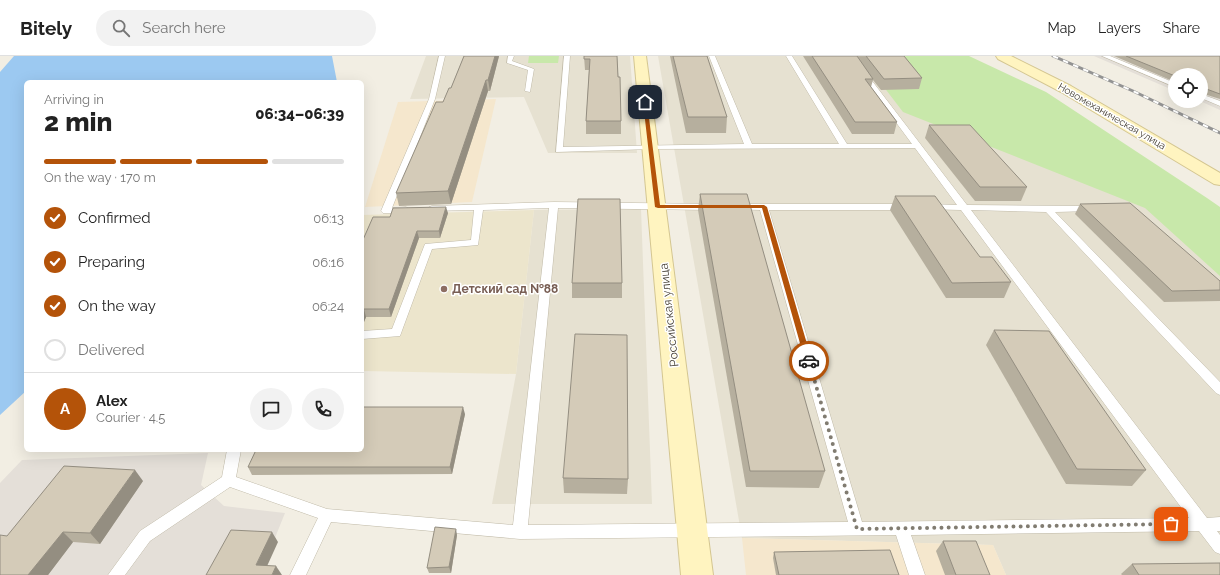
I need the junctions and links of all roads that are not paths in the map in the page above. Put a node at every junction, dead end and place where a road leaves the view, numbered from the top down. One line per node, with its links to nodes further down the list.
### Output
1 (442, 56): 23 (lane)
2 (511, 56): 11 (lane)
3 (567, 56): 16 (lane)
4 (640, 56): 16 (main road, Российская улица)
5 (712, 56): 17 (lane)
6 (789, 56): 14 (lane)
7 (850, 56): 15 (lane)
8 (1002, 56): 18 (main road, Новомеханическая улица)
9 (1106, 56): 10 (lane)
10 (1168, 82)
11 (528, 91)
12 (1208, 99): 13 (lane)
13 (1220, 104)
14 (844, 146): 15 (lane); 17 (lane)
15 (918, 146): 20 (lane)
16 (651, 147): 17 (lane); 21 (main road, Российская улица)
17 (749, 147)
18 (1220, 180)
19 (554, 205): 21 (lane); 23 (lane); 36 (lane)
20 (963, 206): 22 (lane); 25 (lane); 31 (lane)
21 (658, 207): 22 (lane); 35 (main road, Российская улица)
22 (764, 207): 34 (lane)
23 (479, 208): 26 (lane)
24 (1103, 208): 25 (lane)
25 (1048, 209): 27 (lane)
26 (364, 335)
27 (1220, 390)
28 (234, 452): 29 (lane)
29 (228, 480): 30 (lane); 38 (lane)
30 (327, 515): 36 (lane); 39 (lane)
31 (1203, 524): 32 (lane); 33 (lane); 37 (lane)
32 (1220, 524)
33 (901, 528): 34 (lane); 41 (lane)
34 (857, 529): 35 (lane)
35 (693, 531): 36 (lane); 40 (main road, Российская улица)
36 (520, 532)
37 (1220, 548)
38 (116, 575)
39 (298, 575)
40 (697, 575)
41 (917, 575)

